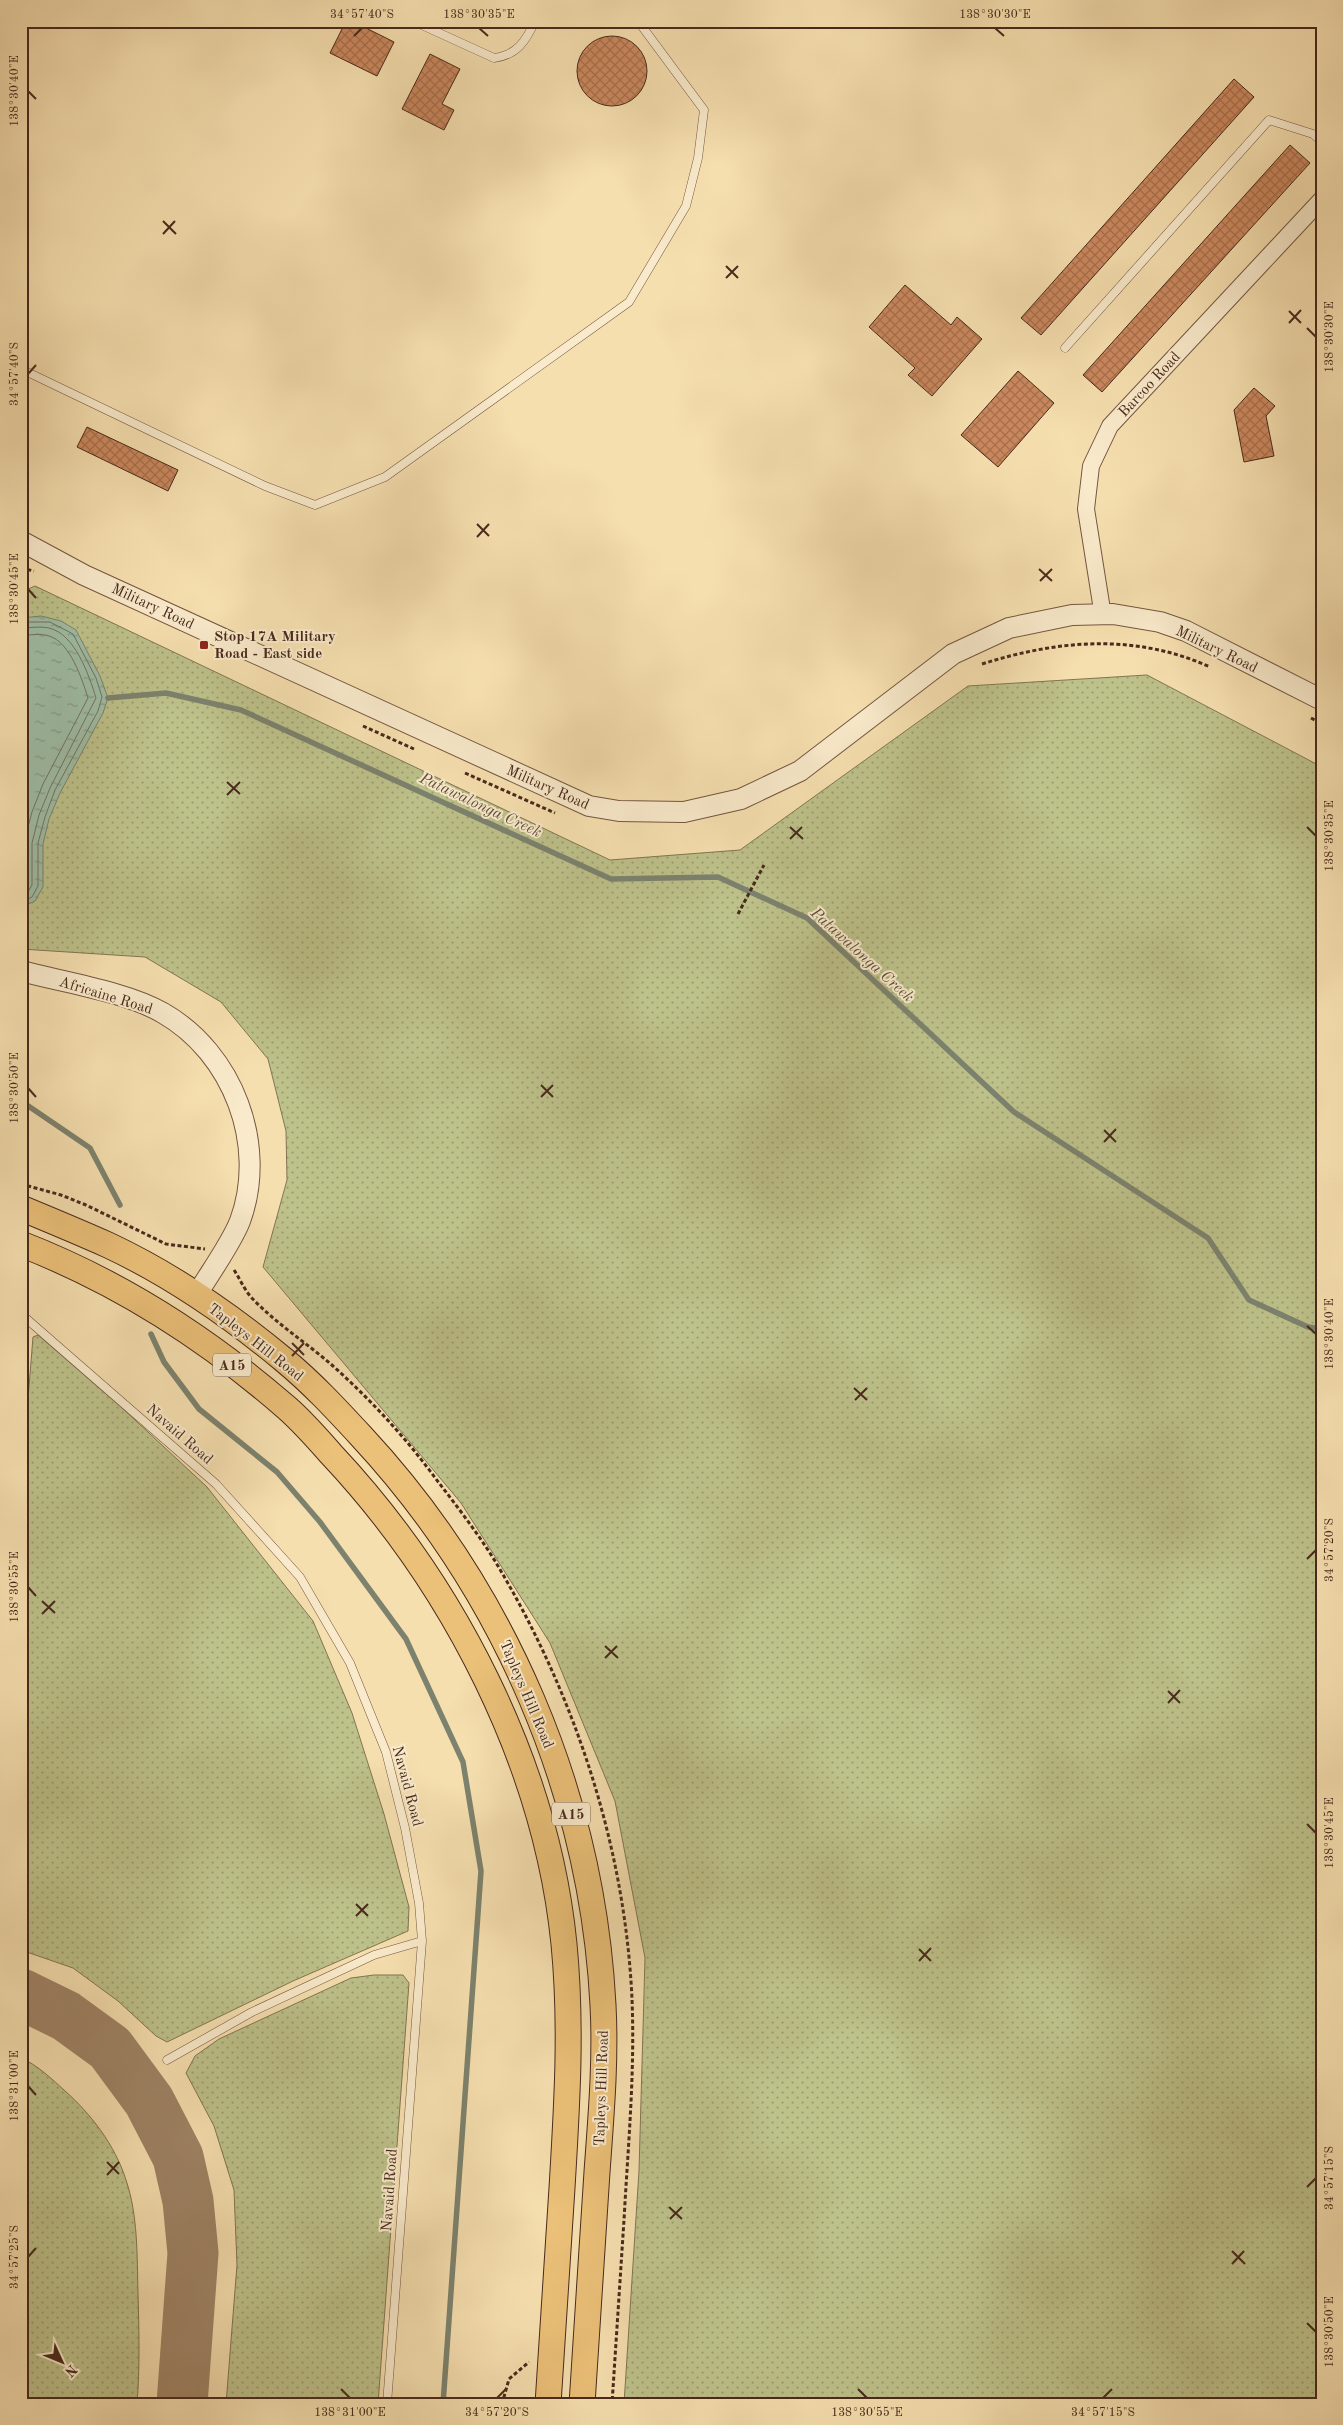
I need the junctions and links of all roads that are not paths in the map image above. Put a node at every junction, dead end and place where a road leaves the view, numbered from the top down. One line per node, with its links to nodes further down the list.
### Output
1 (413, 21): 2 (lane)
2 (535, 21)
3 (638, 21): 7 (lane)
4 (1322, 142): 6 (lane)
5 (1322, 199): 9 (street, Barcoo Road)
6 (1065, 348)
7 (21, 369)
8 (21, 542): 9 (street, Military Road)
9 (1103, 616): 10 (street, Military Road)
10 (1322, 700)
11 (21, 971): 14 (street, Africaine Road)
12 (21, 1208): 14 (main road, Tapleys Hill Road / A15)
13 (21, 1244): 16 (main road, Tapleys Hill Road / A15)
14 (196, 1296): 16 (main road); 21 (main road, Tapleys Hill Road / A15)
15 (21, 1314): 17 (lane, Navaid Road)
16 (288, 1409): 20 (main road, Tapleys Hill Road / A15)
17 (422, 1941): 18 (lane); 19 (lane, Navaid Road)
18 (167, 2060)
19 (387, 2404)
20 (548, 2404)
21 (582, 2404)

